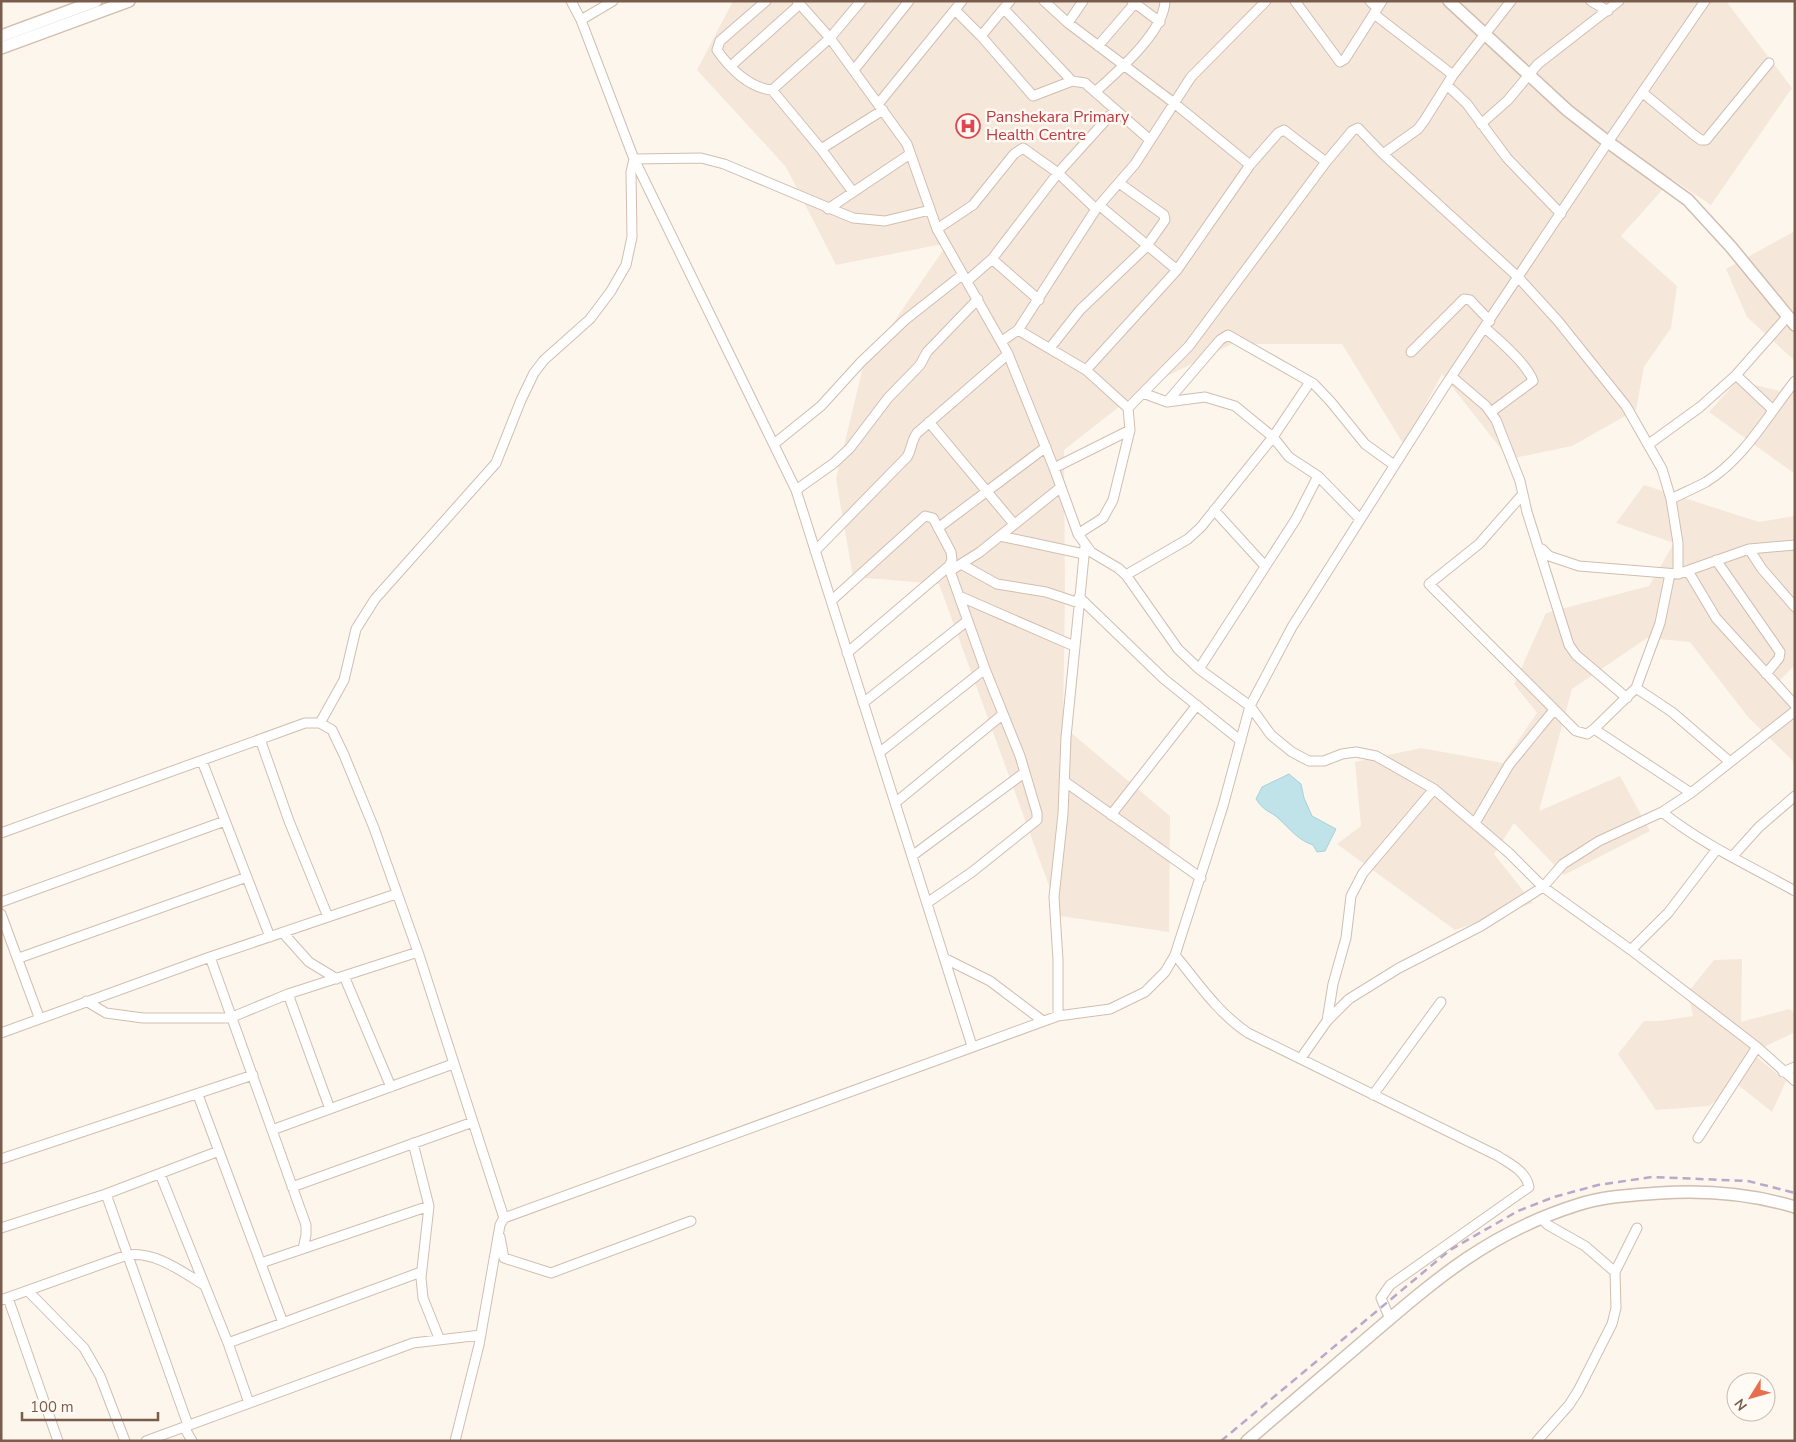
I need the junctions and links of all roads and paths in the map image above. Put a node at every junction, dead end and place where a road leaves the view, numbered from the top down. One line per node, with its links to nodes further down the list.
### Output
1 (96, 1): 31 (street)
2 (130, 1): 35 (street)
3 (571, 1): 27 (street)
4 (613, 1): 27 (street)
5 (766, 1): 37 (street)
6 (861, 1): 33 (street)
7 (909, 1): 39 (street)
8 (962, 1): 24 (street)
9 (1010, 1): 25 (street)
10 (1044, 1): 29 (street)
11 (1083, 1): 29 (street)
12 (1165, 1): 28 (street)
13 (1266, 1): 47 (street)
14 (1295, 1): 23 (street)
15 (1370, 1): 23 (street)
16 (1449, 1): 30 (street)
17 (1511, 1): 30 (street)
18 (1591, 1): 26 (street)
19 (1619, 1): 26 (street)
20 (1705, 1): 46 (street)
21 (1134, 2): 28 (street); 34 (street)
22 (801, 3): 33 (street); 37 (street)
23 (1378, 8): 40 (street)
24 (955, 10): 32 (street); 48 (street)
25 (1005, 10): 32 (street); 42 (street)
26 (1608, 10): 41 (street)
27 (581, 20): 56 (street)
28 (1160, 22): 38 (street)
29 (1068, 23): 34 (street)
30 (1487, 34): 40 (street); 41 (street)
31 (1, 36)
32 (981, 36): 42 (street)
33 (830, 38): 39 (street); 44 (street)
34 (1098, 46): 38 (street)
35 (1, 48)
36 (1768, 63): 46 (street)
37 (732, 66): 44 (street)
38 (1123, 67): 45 (street); 47 (street)
39 (854, 70): 48 (street)
40 (1453, 75): 43 (street)
41 (1530, 76): 50 (street); 52 (street)
42 (1072, 81): 45 (street)
43 (1447, 85): 50 (street); 55 (street)
44 (772, 90): 53 (street)
45 (1095, 92): 49 (street)
46 (1643, 94): 52 (street)
47 (1174, 104): 51 (street); 58 (street)
48 (881, 107): 53 (street); 54 (street)
49 (1115, 110): 51 (street); 59 (street)
50 (1482, 124): 65 (street)
51 (1150, 140): 60 (street)
52 (1608, 142): 65 (street); 74 (street)
53 (821, 149): 61 (street)
54 (910, 154): 61 (street); 64 (street)
55 (1382, 154): 57 (street); 70 (street)
56 (634, 158): 63 (street); 94 (street); 142 (street)
57 (1326, 162): 58 (street); 86 (street)
58 (1250, 165): 69 (street)
59 (1058, 173): 62 (street); 66 (street); 68 (street)
60 (1119, 183): 62 (street); 67 (street)
61 (853, 192): 63 (street)
62 (1098, 208): 67 (street); 73 (street)
63 (828, 209): 64 (street)
64 (930, 210): 66 (street)
65 (1561, 214): 70 (street)
66 (937, 229): 71 (street)
67 (1146, 247): 69 (street); 78 (street)
68 (992, 259): 71 (street); 73 (street)
69 (1177, 270): 81 (street)
70 (1518, 277): 75 (street); 95 (street)
71 (965, 278): 72 (street); 94 (street)
72 (978, 299): 77 (street); 101 (street)
73 (1039, 300): 76 (street)
74 (1791, 321): 82 (street)
75 (1487, 324): 79 (street); 83 (street); 90 (street)
76 (1018, 330): 77 (street); 78 (street)
77 (1002, 341): 80 (street)
78 (1050, 348): 81 (street)
79 (1410, 352)
80 (1008, 354): 91 (street); 96 (street)
81 (1086, 370): 88 (street)
82 (1736, 375): 89 (street); 95 (street)
83 (1452, 377): 90 (street); 97 (street)
84 (1795, 381): 89 (street)
85 (1310, 382): 87 (street); 93 (street); 97 (street)
86 (1142, 393): 87 (street); 88 (street)
87 (1167, 402): 93 (street)
88 (1128, 408): 92 (street)
89 (1773, 410): 104 (street)
90 (1491, 412): 103 (street)
91 (929, 422): 102 (street); 114 (street)
92 (1130, 430): 98 (street); 109 (street)
93 (1273, 437): 99 (street); 105 (street)
94 (774, 444): 101 (street)
95 (1649, 444): 104 (street)
96 (1046, 446): 98 (street); 102 (street)
97 (1394, 465): 106 (street)
98 (1054, 468): 100 (street)
99 (1318, 476): 106 (street); 118 (street)
100 (1062, 487): 107 (street); 109 (street)
101 (796, 490): 114 (street)
102 (987, 490): 107 (street); 108 (street)
103 (1523, 494): 111 (street); 139 (street)
104 (1671, 499): 121 (street)
105 (1214, 510): 118 (street); 122 (street)
106 (1360, 519): 137 (street)
107 (1014, 524): 110 (street)
108 (938, 528): 119 (street); 124 (street)
109 (1078, 534): 115 (street)
110 (1000, 536): 115 (street); 117 (street)
111 (1538, 544): 121 (street); 134 (street)
112 (1749, 549): 113 (street); 116 (street); 126 (street)
113 (1794, 549)
114 (815, 550): 124 (street)
115 (1084, 550): 122 (street); 125 (street)
116 (1716, 560): 120 (street); 132 (street)
117 (962, 564): 119 (street); 125 (street)
118 (1265, 566): 131 (street)
119 (949, 568): 123 (street); 129 (street)
120 (1688, 571): 121 (street); 132 (street)
121 (1674, 574): 133 (street)
122 (1126, 575): 131 (street)
123 (959, 596): 127 (street); 128 (street)
124 (831, 600): 129 (street)
125 (1079, 600): 128 (street); 136 (street)
126 (1795, 607)
127 (967, 621): 130 (street); 135 (street)
128 (1074, 646): 150 (street)
129 (847, 653): 135 (street)
130 (985, 669): 141 (street); 146 (street)
131 (1199, 669): 137 (street)
132 (1766, 674): 138 (street)
133 (1636, 688): 134 (street); 148 (street)
134 (1627, 698): 143 (street)
135 (863, 703): 146 (street)
136 (1197, 705): 145 (street); 156 (street)
137 (1250, 706): 145 (street); 151 (street)
138 (1795, 706)
139 (1554, 710): 143 (street); 158 (street)
140 (1795, 711): 148 (street)
141 (1002, 715): 149 (street); 154 (street)
142 (320, 723): 144 (street); 167 (street)
143 (1594, 729): 152 (street)
144 (260, 740): 147 (street); 171 (street)
145 (1241, 741): 164 (street)
146 (879, 753): 154 (street)
147 (202, 760): 157 (street); 159 (street)
148 (1730, 762): 152 (street)
149 (1024, 773): 161 (street); 169 (street)
150 (1064, 781): 156 (street); 184 (street)
151 (1434, 789): 158 (street); 188 (street)
152 (1690, 793): 155 (street)
153 (1795, 796): 162 (street)
154 (895, 804): 161 (street)
155 (1662, 812): 160 (street); 165 (street)
156 (1111, 815): 164 (street)
157 (226, 821): 163 (street); 168 (street)
158 (1475, 823): 165 (street)
159 (1, 832)
160 (1718, 849): 162 (street); 174 (street)
161 (912, 856): 169 (street)
162 (1732, 857): 166 (street)
163 (247, 876): 173 (street); 178 (street)
164 (1202, 878): 176 (street)
165 (1543, 887): 174 (street); 188 (street)
166 (1795, 891)
167 (396, 894): 171 (street); 175 (street)
168 (1, 902)
169 (927, 903): 179 (street)
170 (1, 914): 178 (street)
171 (328, 918): 172 (street)
172 (282, 933): 173 (street); 180 (street)
173 (270, 937): 177 (street)
174 (1632, 950): 191 (street)
175 (418, 952): 180 (street); 193 (street)
176 (1175, 955): 184 (street); 192 (street)
177 (210, 957): 182 (street); 186 (street)
178 (19, 958): 185 (street)
179 (944, 958): 187 (street); 190 (street)
180 (341, 977): 181 (street); 198 (street)
181 (288, 994): 186 (street); 201 (street)
182 (86, 1001): 185 (street); 186 (street)
183 (1441, 1002): 200 (street)
184 (1058, 1016): 187 (street)
185 (39, 1018): 189 (street)
186 (230, 1018): 196 (street)
187 (1043, 1021): 190 (street)
188 (1327, 1021): 192 (street)
189 (1, 1033)
190 (972, 1046): 213 (street)
191 (1757, 1047): 195 (street); 204 (street)
192 (1301, 1058): 200 (street)
193 (453, 1064): 198 (street); 202 (street)
194 (1795, 1067): 195 (street)
195 (1783, 1072): 197 (street)
196 (253, 1075): 199 (street); 203 (street)
197 (1795, 1082)
198 (391, 1087): 201 (street)
199 (198, 1095): 206 (street); 207 (street)
200 (1373, 1095): 227 (street)
201 (330, 1109): 203 (street)
202 (473, 1122): 205 (street); 213 (street)
203 (272, 1130): 209 (street)
204 (1698, 1138)
205 (413, 1143): 209 (street); 211 (street)
206 (219, 1151): 208 (street); 221 (street)
207 (1, 1159)
208 (160, 1174): 210 (street); 224 (street)
209 (292, 1187): 219 (street)
210 (106, 1194): 216 (street); 220 (street)
211 (429, 1206): 219 (street); 222 (street)
212 (1795, 1207): 214 (street)
213 (504, 1218): 218 (street)
214 (1541, 1218): 223 (street); 227 (street)
215 (691, 1221): 218 (street)
216 (1, 1228)
217 (1637, 1228): 223 (street)
218 (499, 1230): 229 (street)
219 (303, 1249): 221 (street)
220 (127, 1255): 224 (street); 225 (street); 233 (street)
221 (261, 1263): 228 (street)
222 (421, 1272): 228 (street); 230 (street)
223 (1615, 1272): 240 (street)
224 (204, 1285): 231 (street)
225 (28, 1290): 226 (street); 235 (street)
226 (5, 1299): 234 (street)
227 (1390, 1318): 239 (street)
228 (283, 1323): 231 (street)
229 (481, 1335): 230 (street); 238 (street)
230 (439, 1338): 232 (street)
231 (228, 1343): 232 (street)
232 (249, 1403): 233 (street)
233 (186, 1426): 236 (street); 237 (street)
234 (58, 1441)
235 (125, 1441)
236 (146, 1441)
237 (192, 1441)
238 (455, 1441)
239 (1248, 1441)
240 (1537, 1441)

